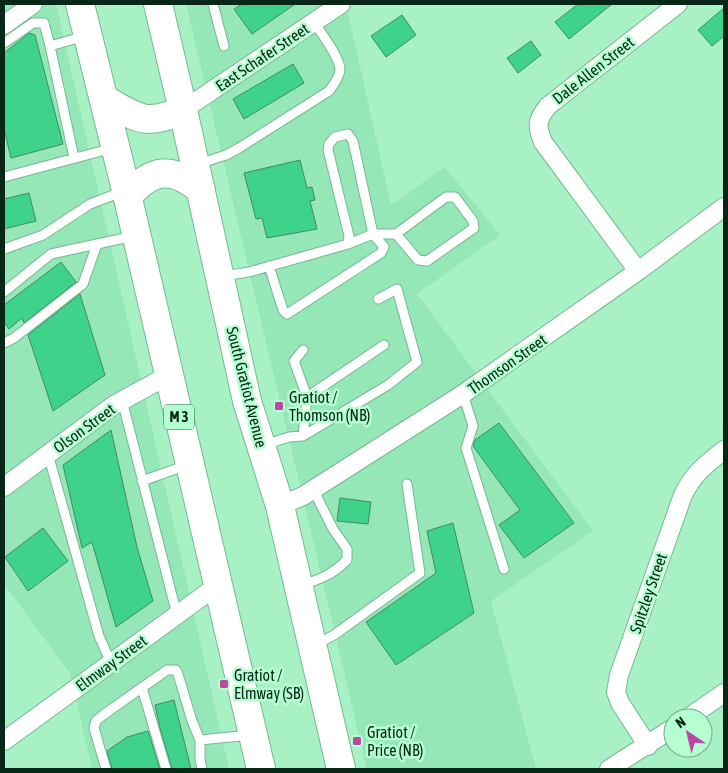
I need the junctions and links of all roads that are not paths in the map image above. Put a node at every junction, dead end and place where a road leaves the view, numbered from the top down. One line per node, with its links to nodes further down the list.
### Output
1 (80, 4): 9 (main road, M 3)
2 (158, 4): 14 (main road, South Gratiot Avenue)
3 (213, 4): 12 (lane)
4 (678, 4): 28 (street, Dale Allen Street)
5 (339, 5): 7 (street, East Schafer Street)
6 (31, 12): 8 (street); 10 (lane); 11 (lane)
7 (314, 22): 14 (street, East Schafer Street); 18 (lane)
8 (4, 25)
9 (88, 35): 11 (lane); 13 (main road, M 3)
10 (4, 43)
11 (50, 46): 16 (lane)
12 (224, 46)
13 (104, 99): 14 (main road); 15 (main road, M 3)
14 (183, 110): 18 (main road, South Gratiot Avenue)
15 (116, 147): 16 (lane); 19 (main road, M 3)
16 (74, 158): 17 (lane)
17 (4, 177)
18 (198, 178): 19 (main road); 29 (main road, South Gratiot Avenue)
19 (127, 193): 23 (main road, M 3); 26 (lane)
20 (724, 207): 28 (street, Thomson Street)
21 (373, 234): 22 (lane); 25 (lane); 25 (lane); 27 (lane)
22 (396, 234): 22 (lane)
23 (137, 235): 24 (lane); 35 (main road, M 3)
24 (97, 244): 30 (lane); 32 (lane)
25 (348, 244): 27 (lane)
26 (4, 249)
27 (269, 266): 29 (lane)
28 (638, 271): 36 (street, Thomson Street)
29 (220, 276): 40 (main road, South Gratiot Avenue)
30 (4, 292)
31 (378, 299): 39 (lane)
32 (4, 343)
33 (384, 344): 37 (lane)
34 (303, 350): 37 (lane)
35 (169, 375): 38 (street, Olson Street); 43 (main road, M 3)
36 (463, 394): 47 (street, Thomson Street); 49 (lane)
37 (307, 397): 39 (lane)
38 (122, 400): 42 (street, Olson Street); 44 (lane)
39 (303, 436): 40 (lane)
40 (261, 445): 48 (main road, South Gratiot Avenue)
41 (724, 450): 62 (street, Spitzley Street)
42 (48, 454): 46 (street, Olson Street); 54 (lane)
43 (189, 464): 44 (lane); 50 (main road, M 3)
44 (142, 481): 52 (lane)
45 (407, 484): 53 (lane)
46 (4, 487)
47 (313, 489): 48 (street, Thomson Street); 51 (lane)
48 (280, 506): 51 (main road, South Gratiot Avenue)
49 (504, 569)
50 (218, 585): 52 (street, Elmway Street); 58 (main road, M 3)
51 (299, 586): 53 (main road, South Gratiot Avenue)
52 (177, 615): 54 (street, Elmway Street)
53 (312, 646): 67 (main road, South Gratiot Avenue)
54 (111, 663): 61 (street, Elmway Street)
55 (142, 688): 60 (lane); 63 (lane); 64 (lane)
56 (724, 693): 57 (street)
57 (702, 708)
58 (253, 735): 60 (lane); 66 (main road, M 3)
59 (663, 735): 62 (street)
60 (200, 740): 65 (lane)
61 (4, 742)
62 (648, 746): 68 (street)
63 (106, 769)
64 (166, 769)
65 (202, 769)
66 (261, 769)
67 (341, 769)
68 (609, 769)

